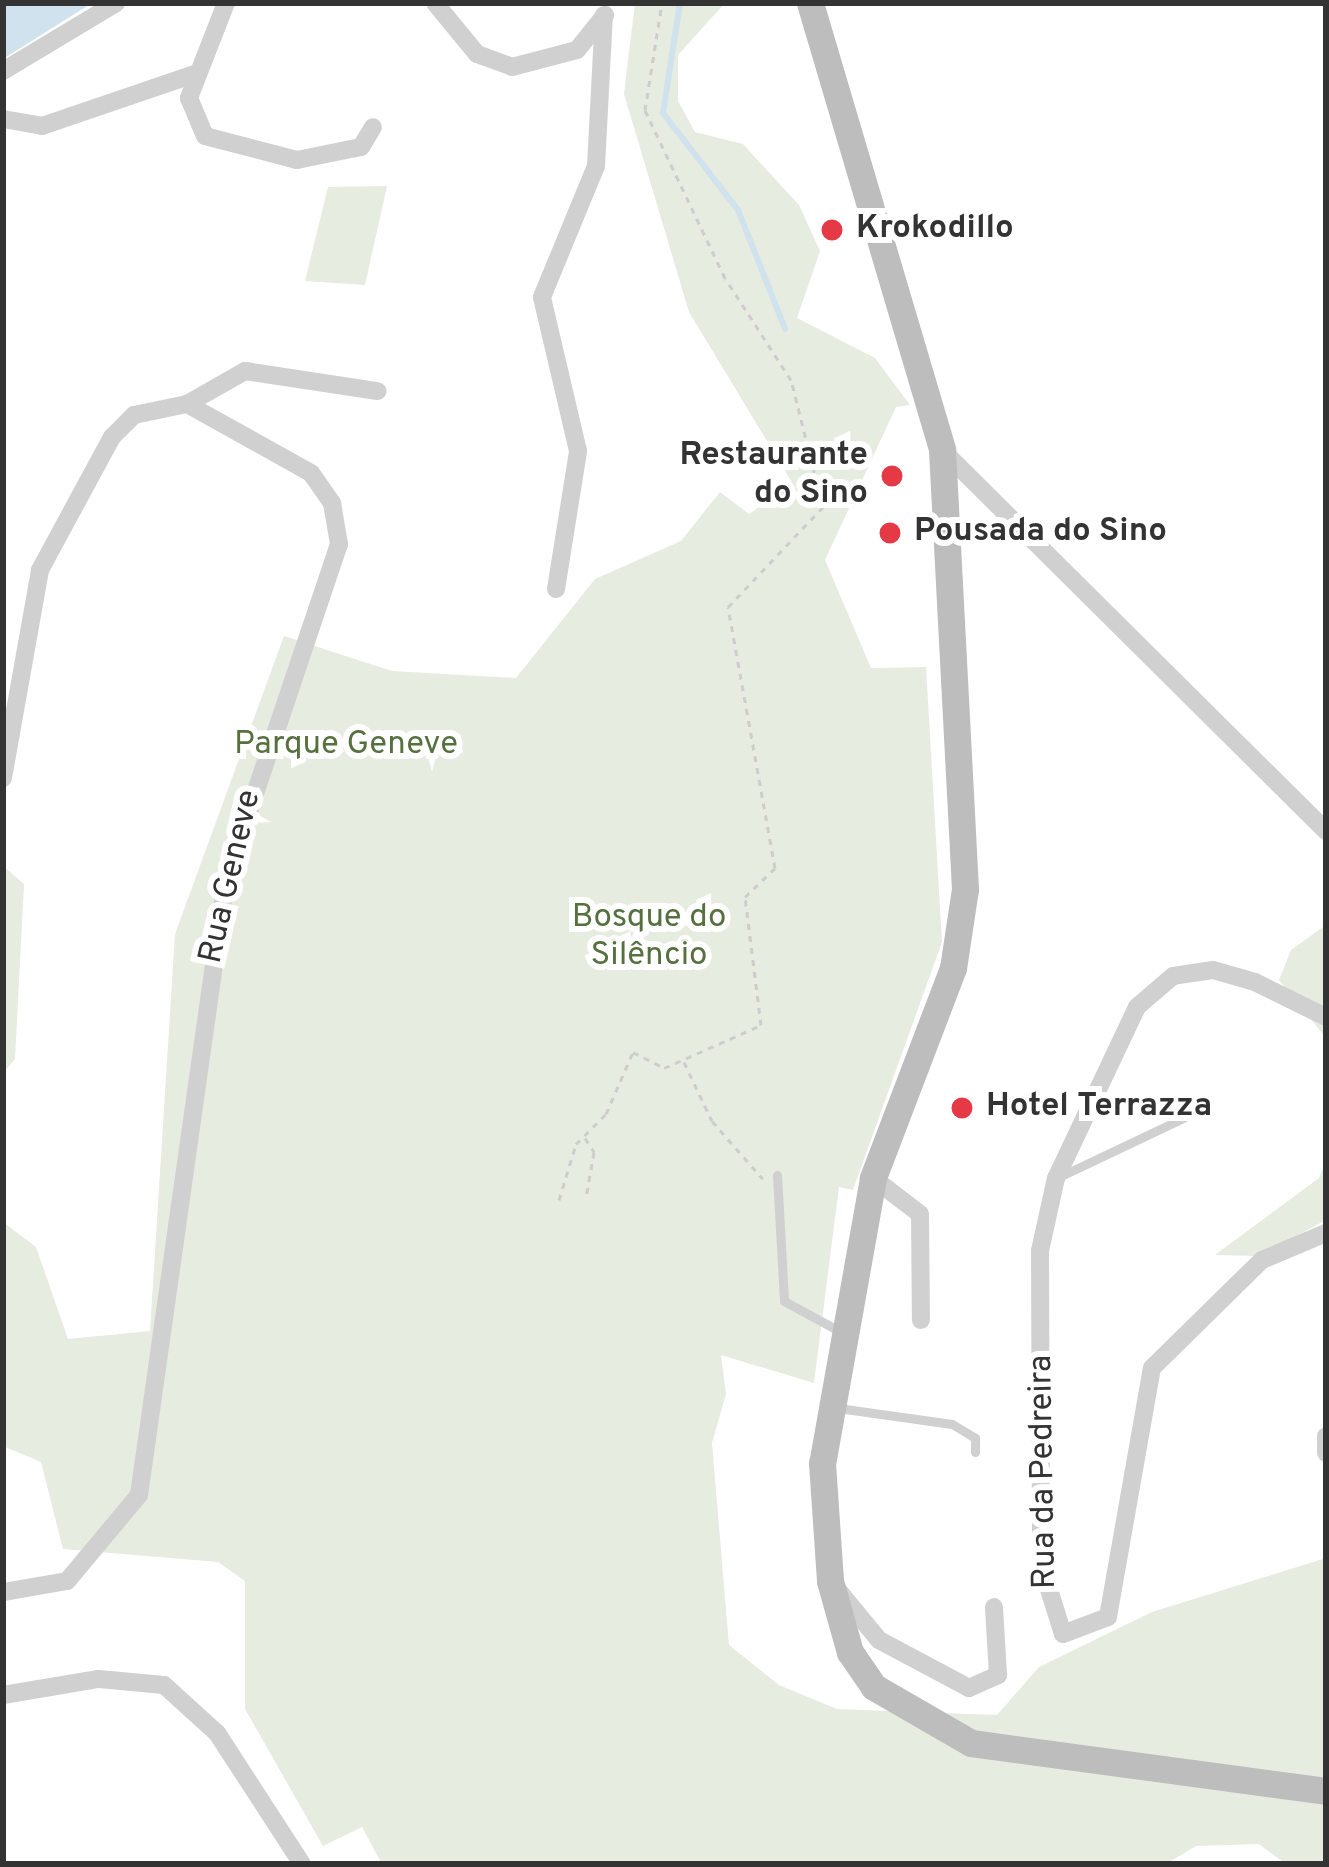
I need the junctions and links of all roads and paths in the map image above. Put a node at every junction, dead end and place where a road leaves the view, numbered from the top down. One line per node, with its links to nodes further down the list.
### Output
1 (116, 3): 7 (street)
2 (226, 3): 8 (street)
3 (435, 3): 6 (street)
4 (662, 3): 18 (path)
5 (810, 3): 13 (street)
6 (606, 9): 14 (street)
7 (3, 71)
8 (198, 73): 9 (street); 10 (street)
9 (3, 119)
10 (374, 127)
11 (378, 391): 12 (street)
12 (187, 404): 15 (street); 34 (street, Rua Geneve)
13 (942, 450): 16 (street); 22 (street)
14 (556, 589)
15 (3, 778)
16 (1326, 831)
17 (1326, 1017): 23 (street, Rua da Pedreira)
18 (684, 1060): 20 (path); 21 (path)
19 (1185, 1117): 23 (lane)
20 (584, 1137): 24 (path); 25 (path)
21 (777, 1175): 28 (lane)
22 (873, 1178): 27 (street); 28 (street)
23 (1056, 1178): 26 (street, Rua da Pedreira)
24 (586, 1198)
25 (559, 1200)
26 (1326, 1233)
27 (921, 1320)
28 (848, 1335): 29 (street)
29 (832, 1407): 31 (lane); 33 (street)
30 (1326, 1436): 32 (street)
31 (975, 1452)
32 (1326, 1453)
33 (830, 1581): 35 (street); 37 (street)
34 (3, 1592)
35 (994, 1607)
36 (3, 1696): 38 (street)
37 (1326, 1791)
38 (302, 1864)

